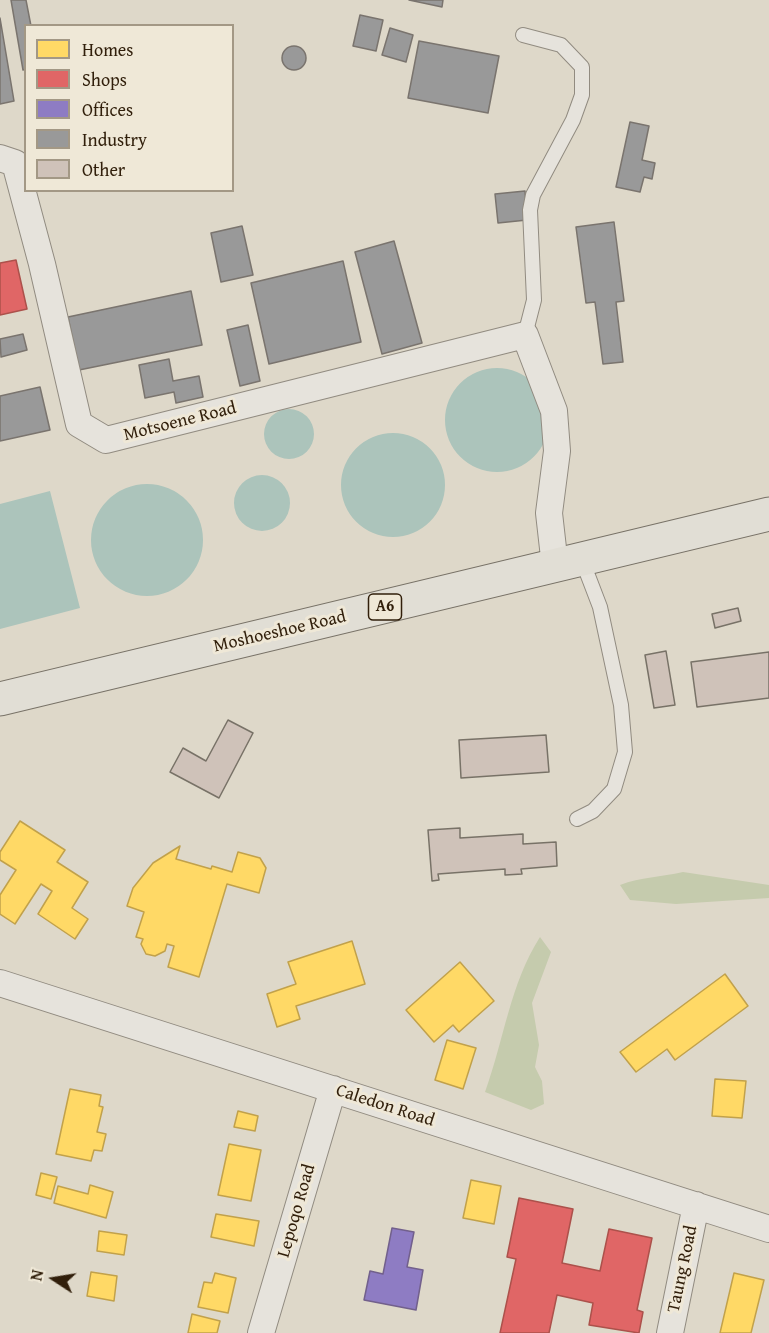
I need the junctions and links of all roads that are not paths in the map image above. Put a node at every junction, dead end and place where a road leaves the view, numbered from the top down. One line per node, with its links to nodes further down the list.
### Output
1 (523, 35): 3 (lane)
2 (0, 158): 3 (street, Motsoene Road)
3 (525, 335): 5 (street)
4 (769, 514): 5 (main road, Moshoeshoe Road / A6)
5 (568, 563): 6 (main road, Moshoeshoe Road / A6); 7 (lane)
6 (0, 699)
7 (577, 819)
8 (0, 983): 9 (street, Caledon Road)
9 (333, 1089): 10 (street, Caledon Road); 12 (street, Lepoqo Road)
10 (696, 1205): 11 (street, Caledon Road); 13 (street, Taung Road)
11 (769, 1229)
12 (261, 1333)
13 (670, 1333)

